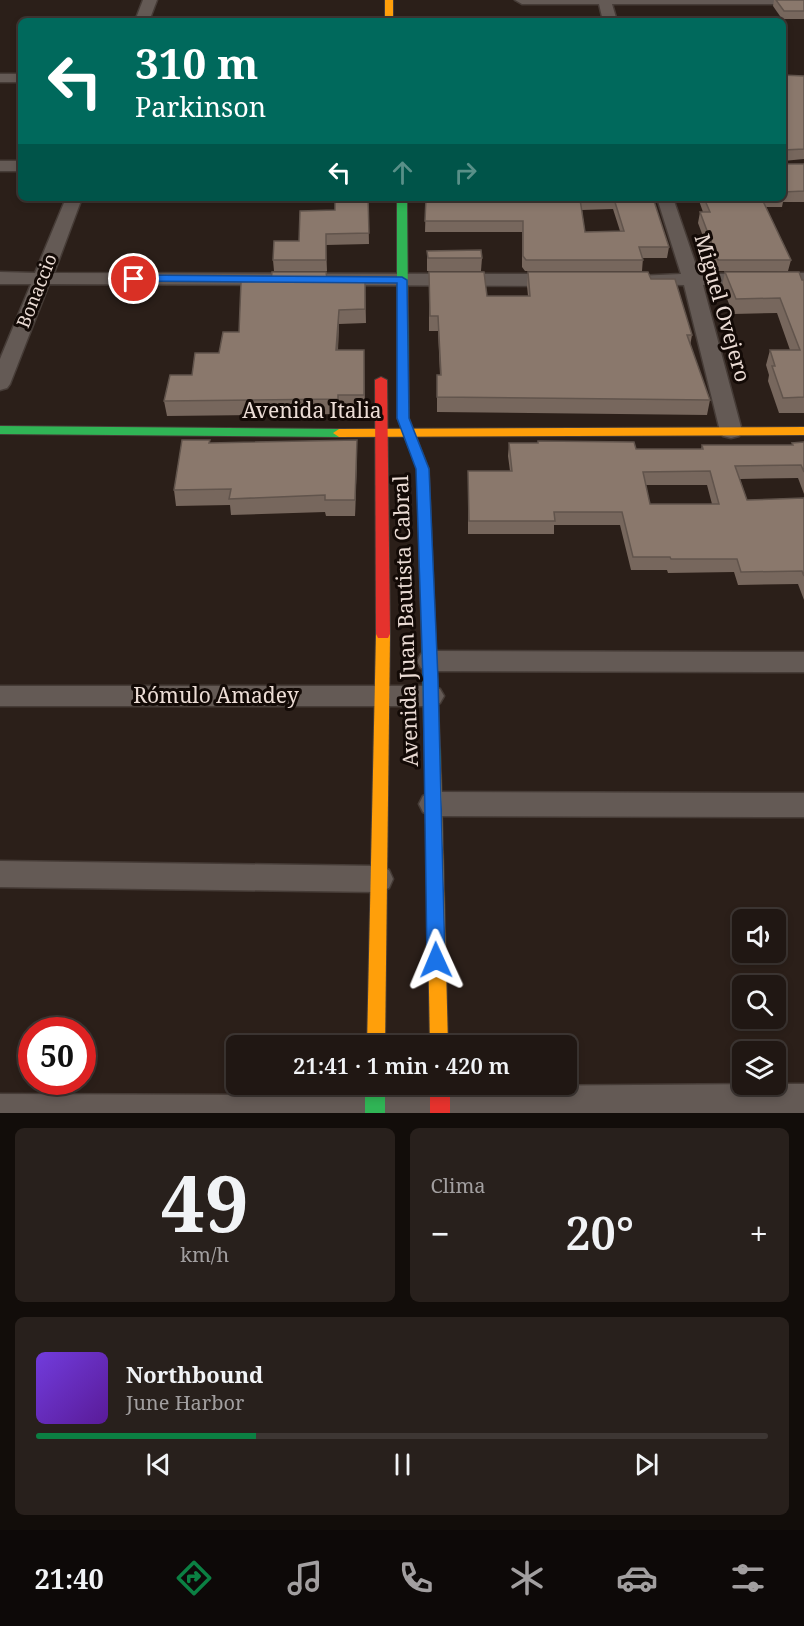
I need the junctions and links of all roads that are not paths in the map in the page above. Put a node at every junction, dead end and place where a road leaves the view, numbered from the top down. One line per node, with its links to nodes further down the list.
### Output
1 (150, 0): 7 (street)
2 (389, 0): 8 (main road)
3 (402, 0): 9 (main road)
4 (522, 0): 5 (street)
5 (604, 0): 6 (street); 10 (street)
6 (804, 0)
7 (143, 18)
8 (389, 18)
9 (402, 18)
10 (609, 18)
11 (0, 78): 12 (street)
12 (18, 78)
13 (0, 166): 14 (street)
14 (18, 166)
15 (73, 201): 19 (street, Bonaccio)
16 (402, 201): 22 (main road, Avenida Juan Bautista Cabral)
17 (666, 201): 20 (street, Miguel Ovejero)
18 (0, 278): 19 (street)
19 (43, 278): 22 (street); 26 (street, Bonaccio)
20 (692, 279): 21 (street); 24 (street); 28 (street, Miguel Ovejero)
21 (804, 279)
22 (402, 280): 23 (street); 31 (main road, Avenida Juan Bautista Cabral)
23 (576, 280)
24 (622, 280)
25 (382, 369): 30 (main road, Avenida Juan Bautista Cabral)
26 (0, 384)
27 (0, 430): 30 (main road, Avenida Italia)
28 (731, 431): 29 (main road, Avenida Italia); 31 (main road, Avenida Italia)
29 (804, 431)
30 (382, 433): 31 (main road, Avenida Italia); 35 (main road, Avenida Juan Bautista Cabral)
31 (410, 433): 32 (main road, Avenida Juan Bautista Cabral)
32 (430, 661): 33 (street); 36 (main road, Avenida Juan Bautista Cabral)
33 (804, 662)
34 (0, 696): 35 (street, Rómulo Amadey)
35 (384, 696): 36 (street, Rómulo Amadey); 40 (main road, Avenida Juan Bautista Cabral)
36 (431, 696): 37 (main road, Avenida Juan Bautista Cabral)
37 (433, 804): 38 (street); 42 (main road, Avenida Juan Bautista Cabral)
38 (804, 805)
39 (0, 874): 40 (street)
40 (378, 879): 41 (main road, Avenida Juan Bautista Cabral)
41 (376, 1035)
42 (439, 1035)
43 (375, 1101): 44 (street); 46 (street)
44 (440, 1101): 45 (street)
45 (804, 1101)
46 (0, 1111)

